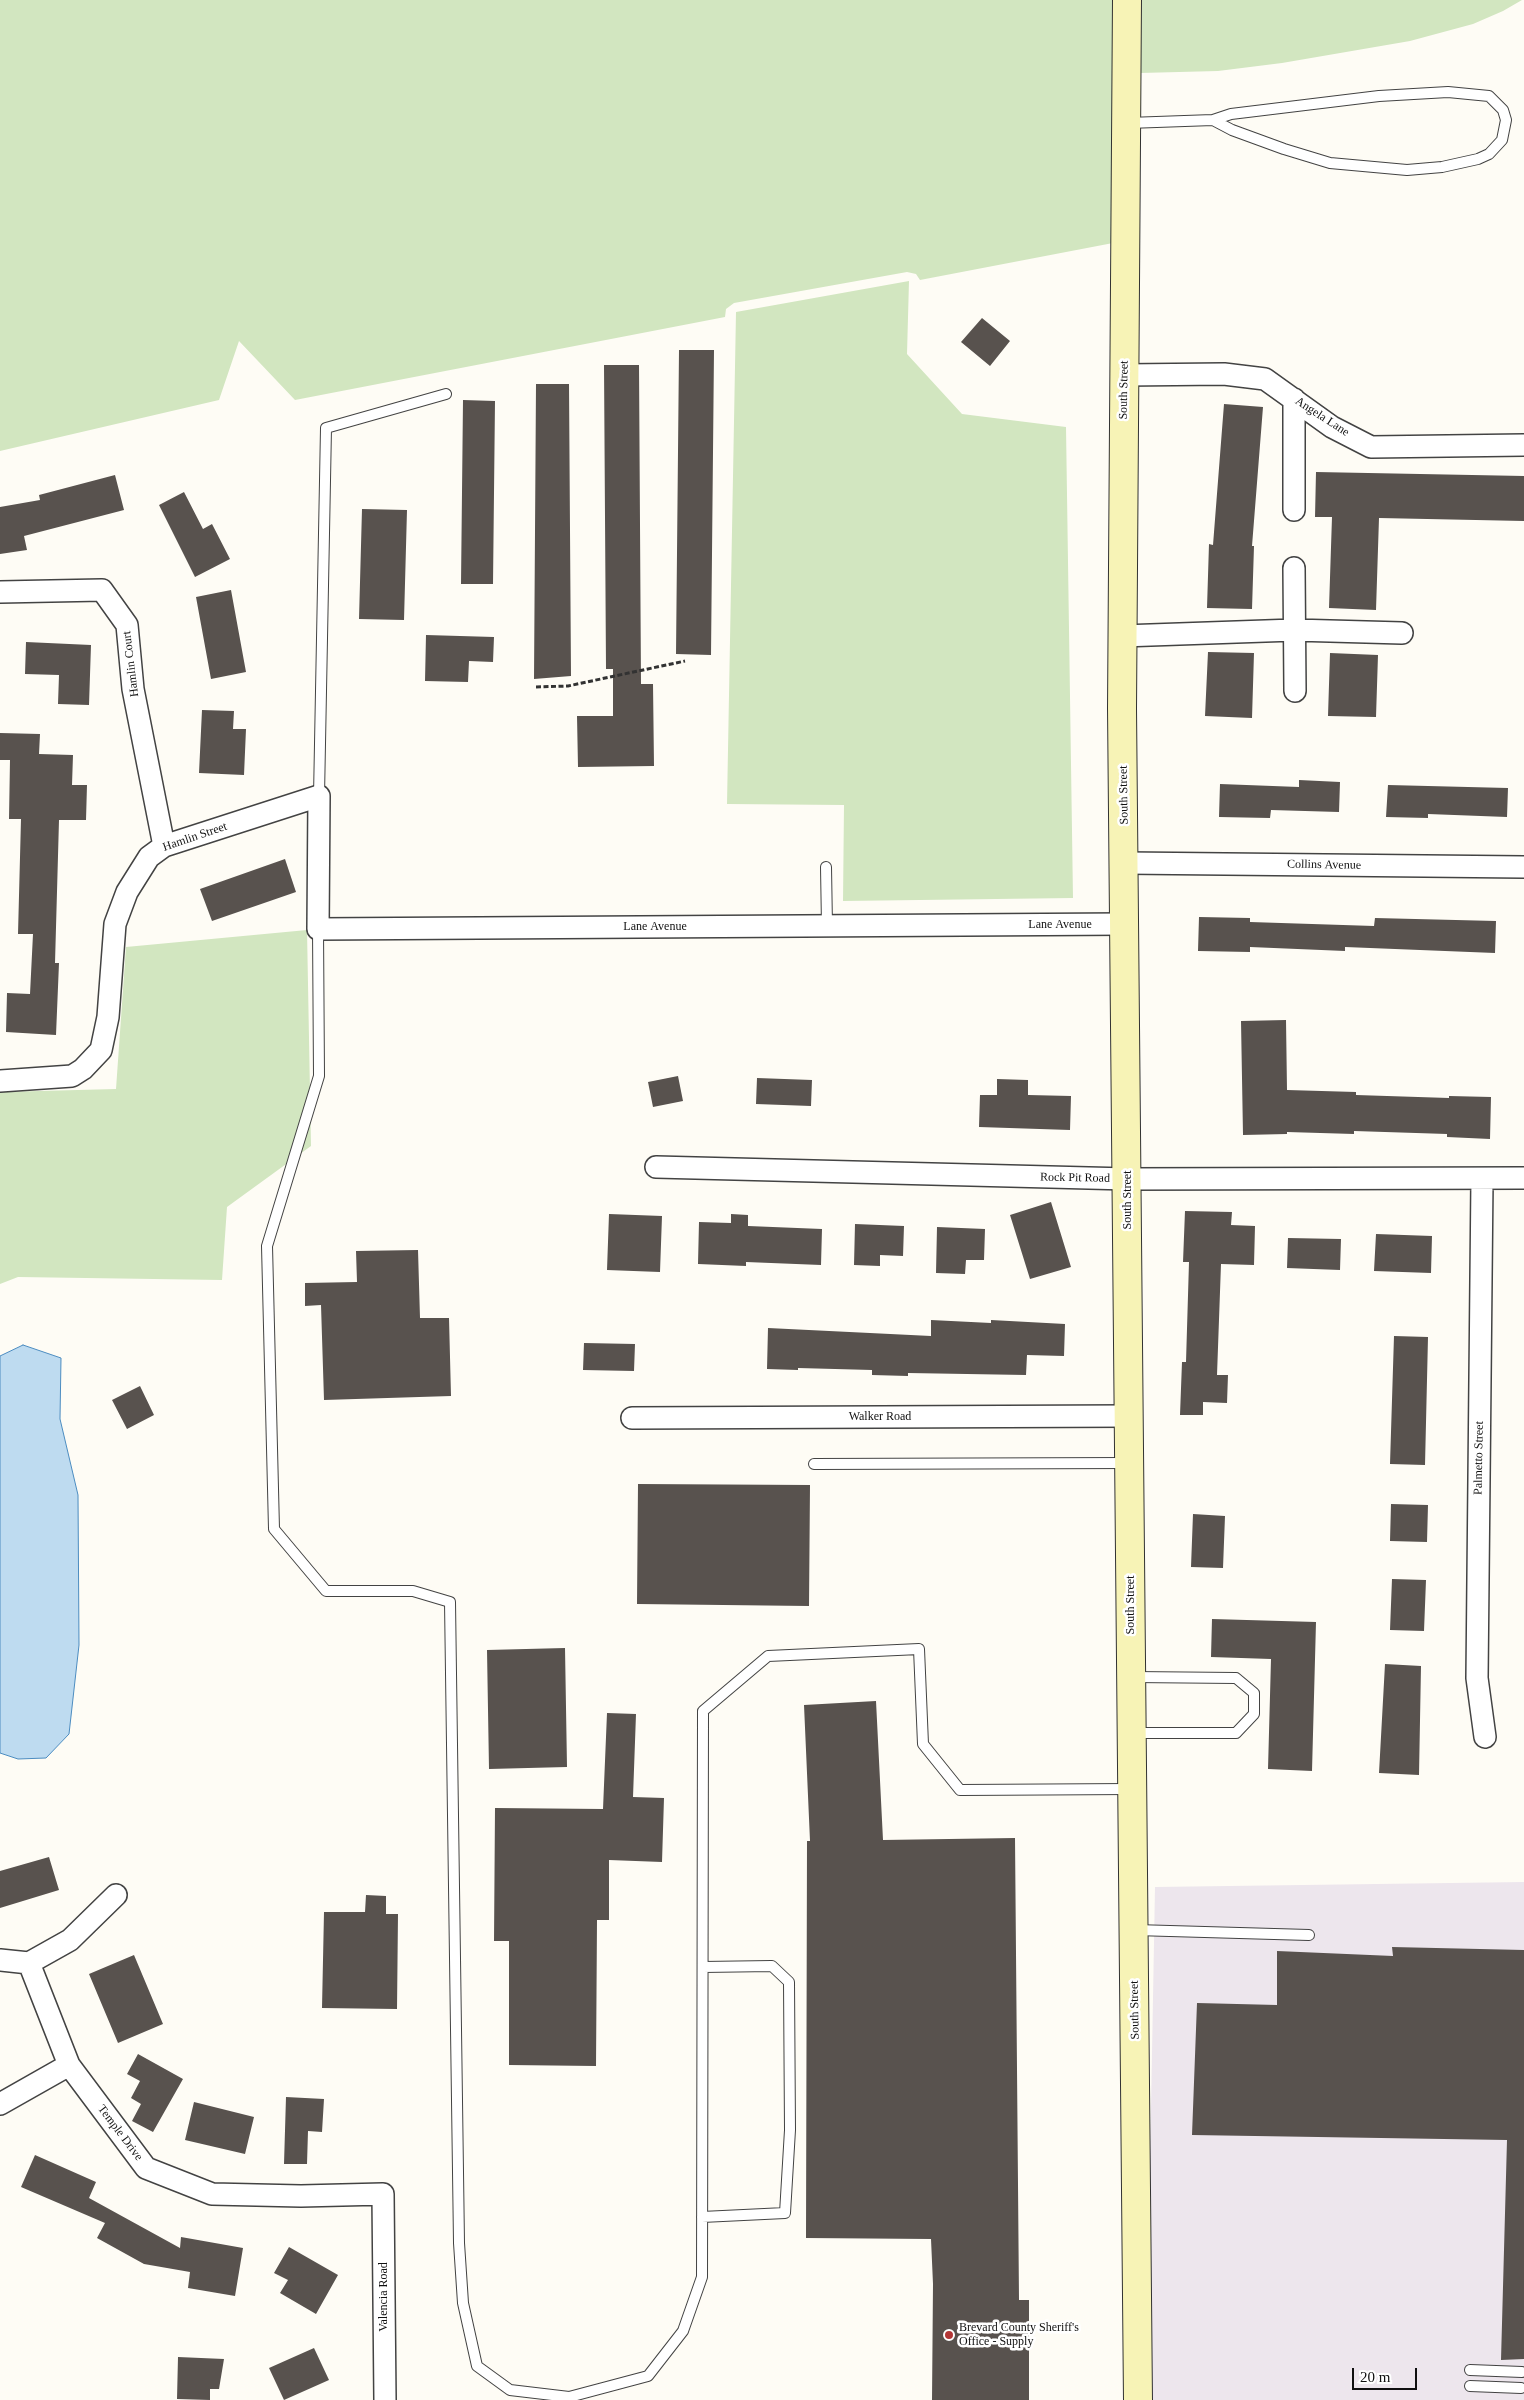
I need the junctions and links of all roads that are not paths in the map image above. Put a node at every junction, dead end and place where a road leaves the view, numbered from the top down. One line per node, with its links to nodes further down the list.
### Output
1 (1127, 0): 3 (main road, South Street)
2 (1213, 120): 2 (lane); 3 (lane)
3 (1127, 123): 4 (main road, South Street)
4 (1124, 375): 6 (street, Angela Lane); 13 (main road, South Street)
5 (446, 394): 15 (lane)
6 (1294, 399): 7 (street, Angela Lane); 8 (street)
7 (1524, 445)
8 (1294, 510)
9 (1294, 568): 11 (street)
10 (0, 592): 16 (street, Hamlin Court)
11 (1294, 630): 12 (street); 13 (street); 14 (street)
12 (1402, 633)
13 (1122, 636): 17 (main road, South Street)
14 (1295, 691)
15 (319, 796): 16 (street, Hamlin Street); 22 (street)
16 (164, 846): 23 (street, Hamlin Street)
17 (1125, 863): 19 (street, Collins Avenue); 20 (main road, South Street)
18 (826, 867): 21 (lane)
19 (1524, 867)
20 (1125, 924): 21 (street, Lane Avenue); 26 (main road, South Street)
21 (827, 926): 22 (street, Lane Avenue)
22 (318, 928): 50 (lane)
23 (0, 1081)
24 (656, 1167): 26 (street, Rock Pit Road)
25 (1524, 1178): 27 (street, Rock Pit Road)
26 (1128, 1179): 27 (street, Rock Pit Road); 28 (main road, South Street)
27 (1482, 1179): 34 (street, Palmetto Street)
28 (1129, 1416): 29 (street, Walker Road); 30 (main road, South Street)
29 (632, 1418)
30 (1130, 1463): 31 (lane); 32 (main road, South Street)
31 (814, 1464)
32 (1132, 1677): 33 (main road, South Street); 33 (lane)
33 (1132, 1733): 35 (main road, South Street)
34 (1485, 1737)
35 (1132, 1789): 37 (main road, South Street); 41 (lane)
36 (116, 1895): 40 (street)
37 (1134, 1930): 38 (lane); 52 (main road, South Street)
38 (1309, 1935)
39 (0, 1960): 40 (street)
40 (29, 1962): 42 (street, Temple Drive)
41 (703, 1967): 45 (lane); 45 (lane)
42 (69, 2065): 43 (street); 44 (street, Temple Drive)
43 (0, 2104)
44 (383, 2194): 51 (street, Valencia Road)
45 (702, 2217): 50 (lane)
46 (1470, 2370): 47 (lane)
47 (1522, 2372)
48 (1470, 2386): 49 (lane)
49 (1521, 2388)
50 (569, 2398)
51 (385, 2400)
52 (1138, 2400)

